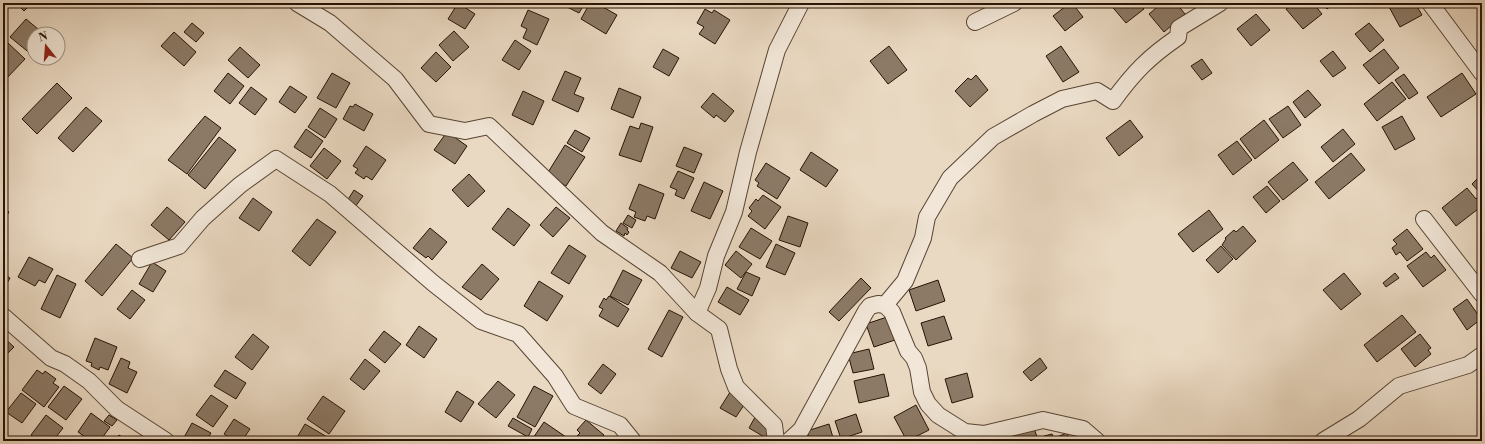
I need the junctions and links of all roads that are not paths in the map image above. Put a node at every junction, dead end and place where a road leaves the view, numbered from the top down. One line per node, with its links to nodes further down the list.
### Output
1 (297, 3): 12 (street)
2 (801, 3): 12 (street)
3 (1014, 3): 6 (street)
4 (1220, 3): 11 (street)
5 (1430, 3): 7 (street)
6 (975, 22)
7 (1482, 73)
8 (1424, 219): 10 (street)
9 (140, 259): 17 (street)
10 (1482, 294)
11 (885, 305): 15 (street); 19 (street)
12 (697, 313): 18 (street)
13 (3, 316): 16 (street)
14 (1482, 355): 21 (street)
15 (963, 437): 20 (street)
16 (166, 441)
17 (633, 441)
18 (776, 441)
19 (789, 441)
20 (1097, 441)
21 (1323, 441)

